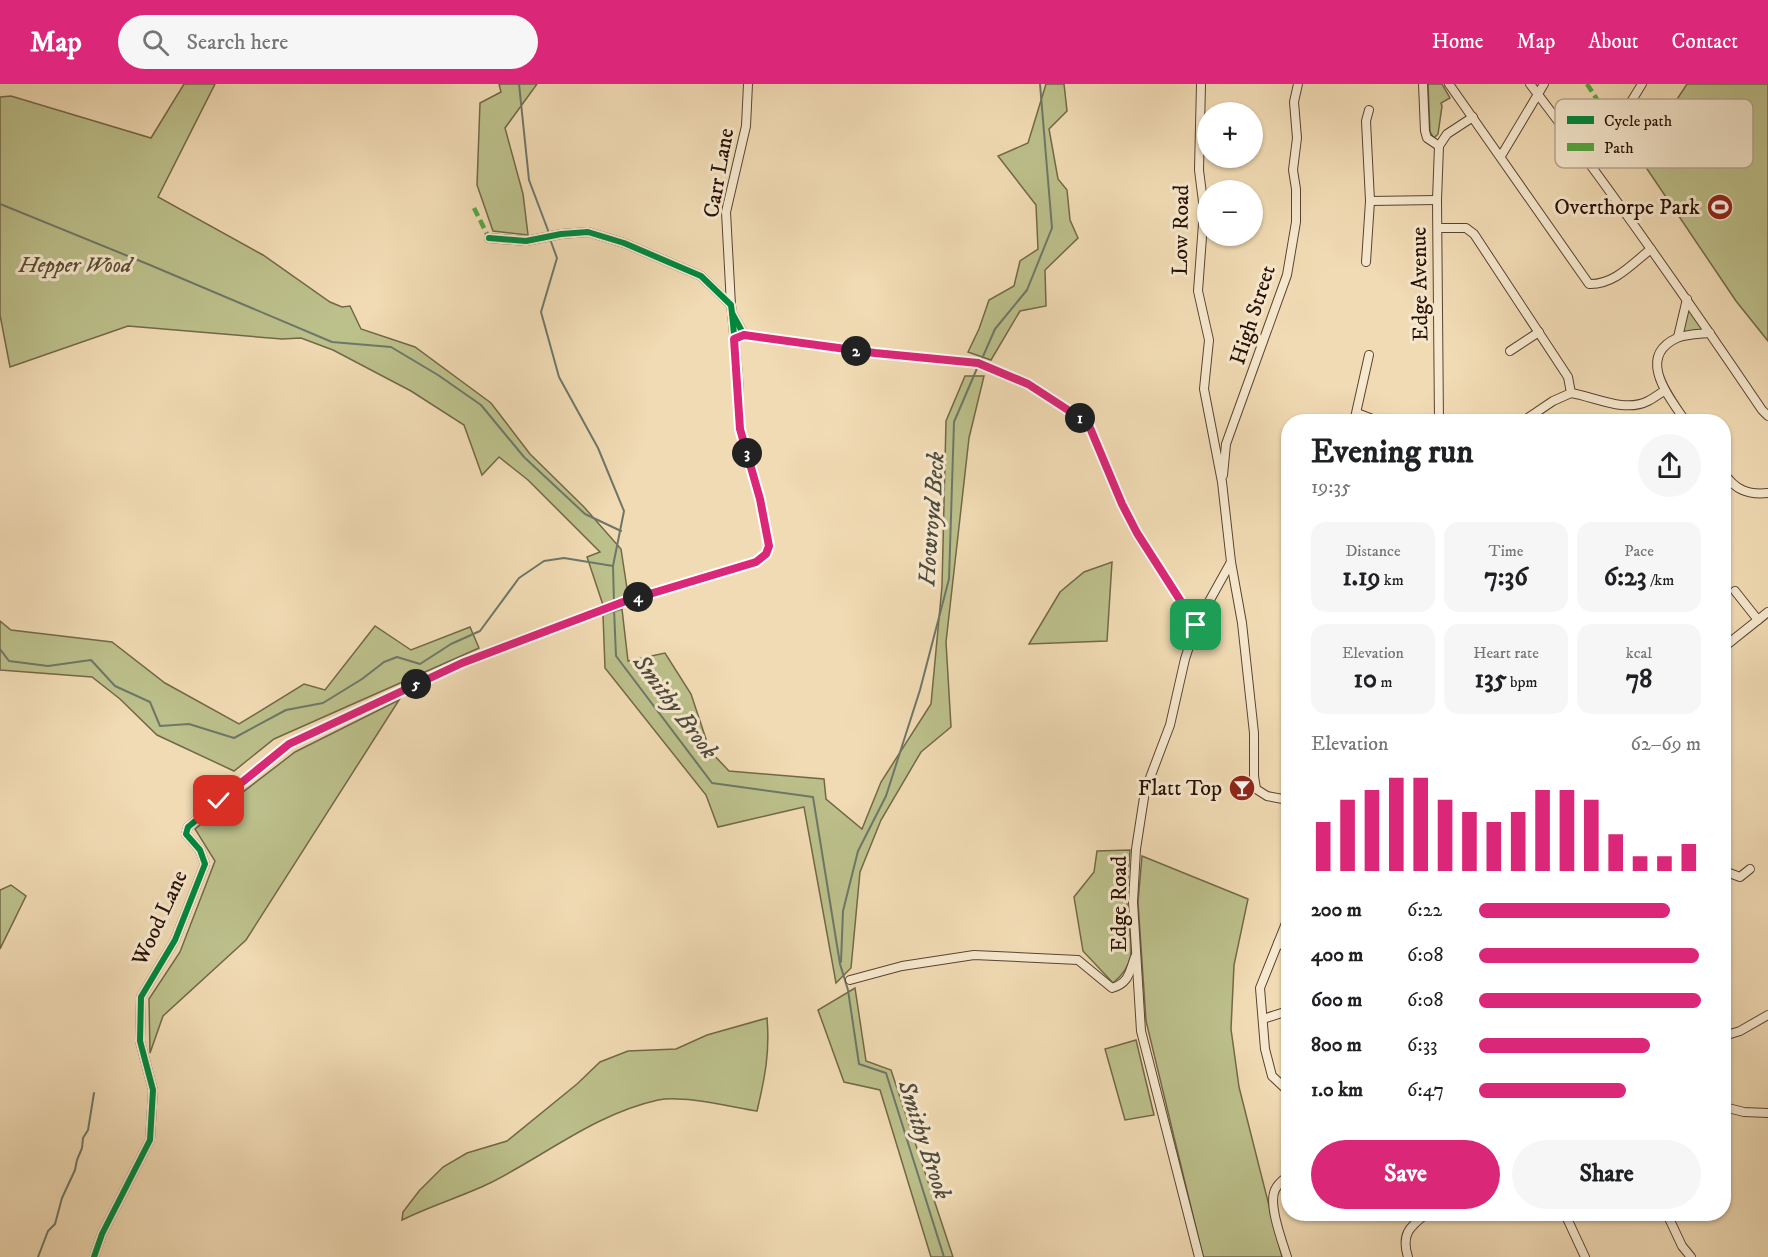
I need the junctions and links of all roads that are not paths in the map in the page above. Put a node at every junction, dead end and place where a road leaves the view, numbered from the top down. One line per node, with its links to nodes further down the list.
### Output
1 (747, 84): 24 (street, Carr Lane)
2 (1201, 84): 40 (street, Low Road)
3 (1298, 84): 40 (street, High Street)
4 (1423, 84): 14 (street)
5 (1449, 84): 12 (street)
6 (1530, 84): 9 (street)
7 (1544, 84): 9 (street)
8 (1642, 84): 10 (street)
9 (1538, 94): 13 (street); 15 (street)
10 (1633, 99)
11 (1369, 110): 18 (street)
12 (1473, 117): 14 (street); 15 (street)
13 (1555, 117)
14 (1439, 146): 17 (street, Edge Avenue)
15 (1501, 156): 21 (street)
16 (1594, 168): 21 (street)
17 (1437, 200): 18 (street); 19 (street, Edge Avenue)
18 (1370, 201): 22 (street)
19 (1438, 228): 25 (street); 35 (street, Edge Avenue)
20 (489, 238): 24 (street)
21 (1651, 249): 23 (street)
22 (1366, 262)
23 (1687, 299): 26 (street); 28 (street)
24 (732, 309): 27 (street); 29 (street, Wood Lane)
25 (1539, 332): 30 (street); 33 (street)
26 (1710, 333): 28 (street); 38 (street)
27 (744, 335): 29 (street); 46 (street)
28 (1678, 337): 32 (street)
29 (734, 339): 67 (street, Wood Lane)
30 (1510, 351)
31 (1369, 355): 34 (street)
32 (1664, 390): 33 (street); 37 (street)
33 (1571, 393): 36 (street)
34 (1357, 414)
35 (1439, 414)
36 (1534, 414)
37 (1680, 414)
38 (1768, 416)
39 (1731, 481): 41 (street)
40 (1222, 482): 42 (street)
41 (1768, 493)
42 (1231, 562): 46 (street, Edge Road); 48 (street)
43 (1735, 591): 45 (street)
44 (1768, 612): 45 (street)
45 (1758, 620): 47 (street)
46 (1196, 625): 54 (street, Edge Road)
47 (1731, 641)
48 (1281, 799)
49 (1750, 869): 50 (street)
50 (1731, 874)
51 (1281, 936): 52 (street)
52 (1278, 943): 53 (street); 58 (street)
53 (1281, 944)
54 (1136, 953): 55 (street); 68 (street, Edge Road)
55 (850, 980)
56 (1281, 1013): 58 (street)
57 (1768, 1015): 59 (street)
58 (1263, 1019): 60 (street)
59 (1731, 1034)
60 (1281, 1084)
61 (1731, 1109): 62 (street)
62 (1768, 1113)
63 (1281, 1181): 69 (street)
64 (1416, 1221): 70 (street)
65 (1568, 1221): 71 (street)
66 (1670, 1221): 72 (street)
67 (94, 1257)
68 (1199, 1257)
69 (1287, 1257)
70 (1408, 1257)
71 (1585, 1257)
72 (1691, 1257)

